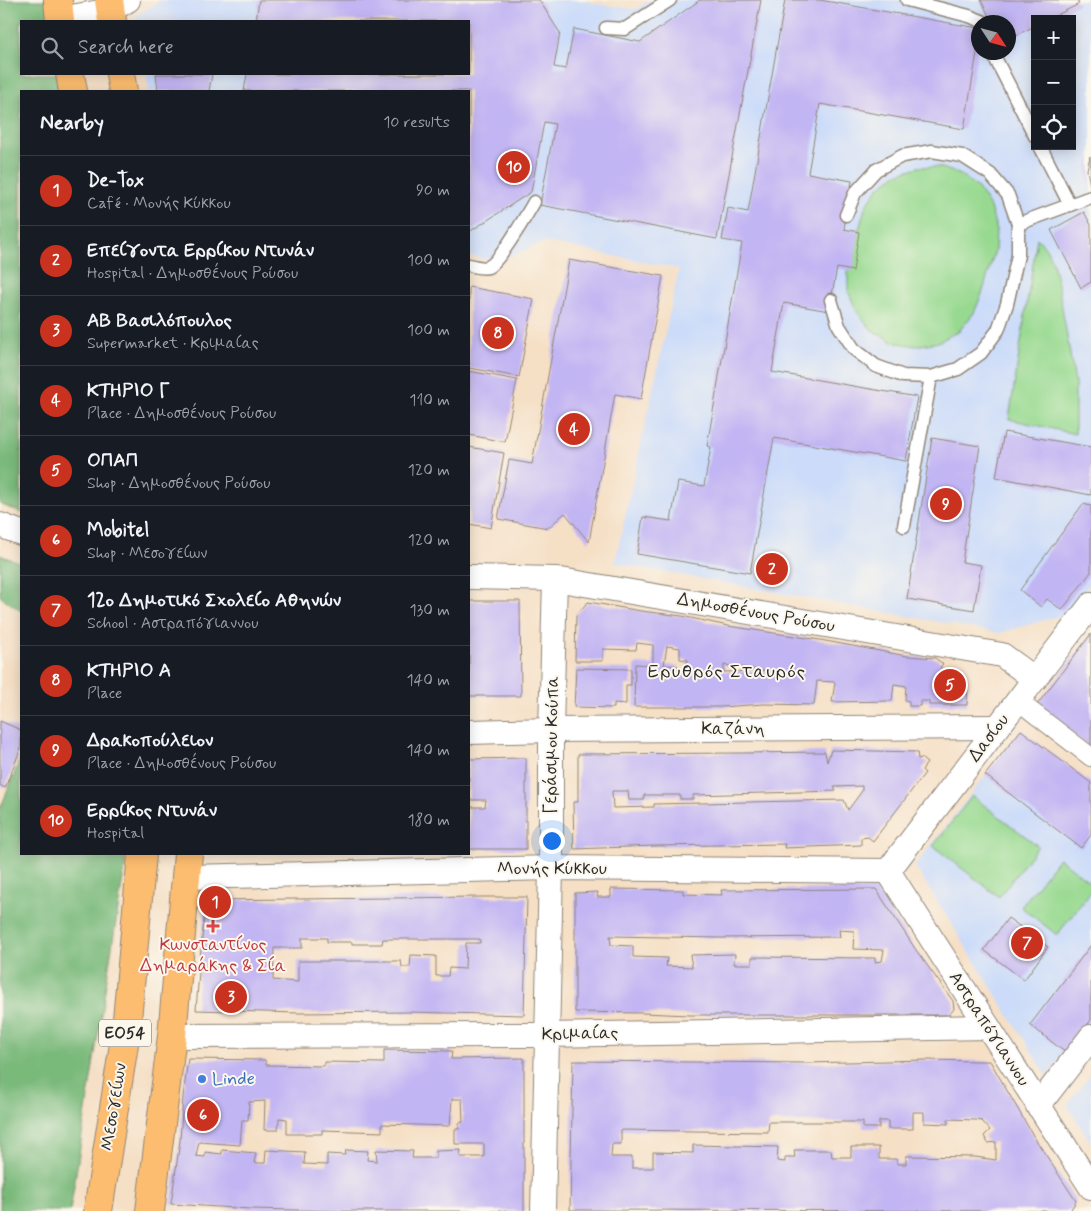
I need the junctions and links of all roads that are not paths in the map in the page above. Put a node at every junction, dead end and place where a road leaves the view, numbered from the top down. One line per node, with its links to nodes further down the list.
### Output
1 (670, 0): 6 (lane)
2 (907, 0): 5 (lane)
3 (115, 8): 4 (street)
4 (59, 13)
5 (971, 17)
6 (606, 28)
7 (996, 60): 12 (lane)
8 (70, 75): 10 (main road)
9 (120, 75): 11 (main road)
10 (73, 90)
11 (123, 90)
12 (1031, 128)
13 (1042, 150): 16 (lane)
14 (1091, 197): 16 (lane)
15 (534, 202): 19 (lane)
16 (1070, 205): 18 (lane)
17 (846, 215): 18 (lane)
18 (1018, 224): 21 (lane)
19 (470, 265)
20 (831, 300): 21 (lane)
21 (931, 377): 23 (lane)
22 (0, 525): 24 (street)
23 (904, 526)
24 (20, 533)
25 (470, 577): 26 (street, Δημοσθένους Ρούσου)
26 (555, 579): 28 (street, Δημοσθένους Ρούσου); 31 (street, Γεράσιμου Κούπα)
27 (1091, 605): 28 (street, Δασίου)
28 (1035, 679): 29 (street, Δασίου)
29 (1018, 701): 30 (street, Δασίου); 33 (street)
30 (998, 727): 31 (street, Καζάνη); 37 (street, Δασίου)
31 (551, 730): 32 (street, Καζάνη); 36 (street, Γεράσιμου Κούπα)
32 (470, 732)
33 (1091, 757)
34 (142, 855): 44 (main road, Μεσογείων / ΕΟ54)
35 (187, 865): 36 (street, Μονής Κύκκου); 40 (main road, ΕΟ54)
36 (550, 868): 37 (street, Μονής Κύκκου); 39 (street, Γεράσιμου Κούπα)
37 (888, 871): 38 (street, Αστραπόγιαννου)
38 (988, 1027): 39 (street, Κριμαίας); 42 (street, Αστραπόγιαννου)
39 (546, 1035): 40 (street, Κριμαίας); 46 (street, Γεράσιμου Κούπα)
40 (172, 1036): 45 (main road, ΕΟ54)
41 (1091, 1037): 42 (street)
42 (1038, 1106): 43 (street, Αστραπόγιαννου)
43 (1091, 1187)
44 (98, 1211)
45 (150, 1211)
46 (543, 1211)

